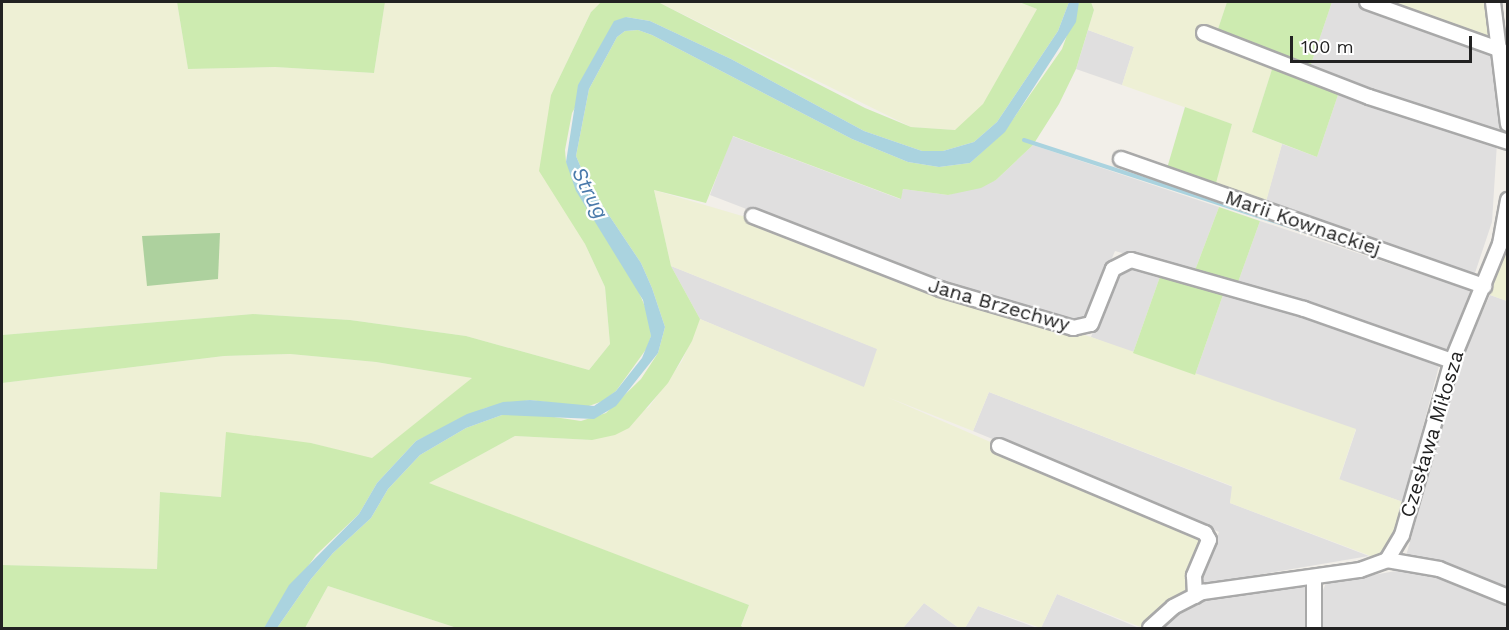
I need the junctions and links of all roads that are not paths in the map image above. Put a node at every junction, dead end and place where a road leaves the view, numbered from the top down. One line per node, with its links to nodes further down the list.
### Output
1 (1367, 2): 4 (street)
2 (1493, 2): 4 (street)
3 (1204, 33): 6 (street)
4 (1501, 50): 5 (street)
5 (1508, 124)
6 (1508, 142)
7 (1121, 159): 10 (street, Marii Kownackiej)
8 (1508, 200): 10 (street, Czesława Miłosza)
9 (753, 216): 11 (street, Jana Brzechwy)
10 (1484, 286): 11 (street, Czesława Miłosza)
11 (1452, 361): 13 (street, Czesława Miłosza)
12 (999, 446): 15 (street)
13 (1386, 560): 14 (street); 16 (street)
14 (1314, 576): 15 (street); 18 (street)
15 (1195, 596): 17 (street)
16 (1508, 597)
17 (1150, 628)
18 (1314, 628)

